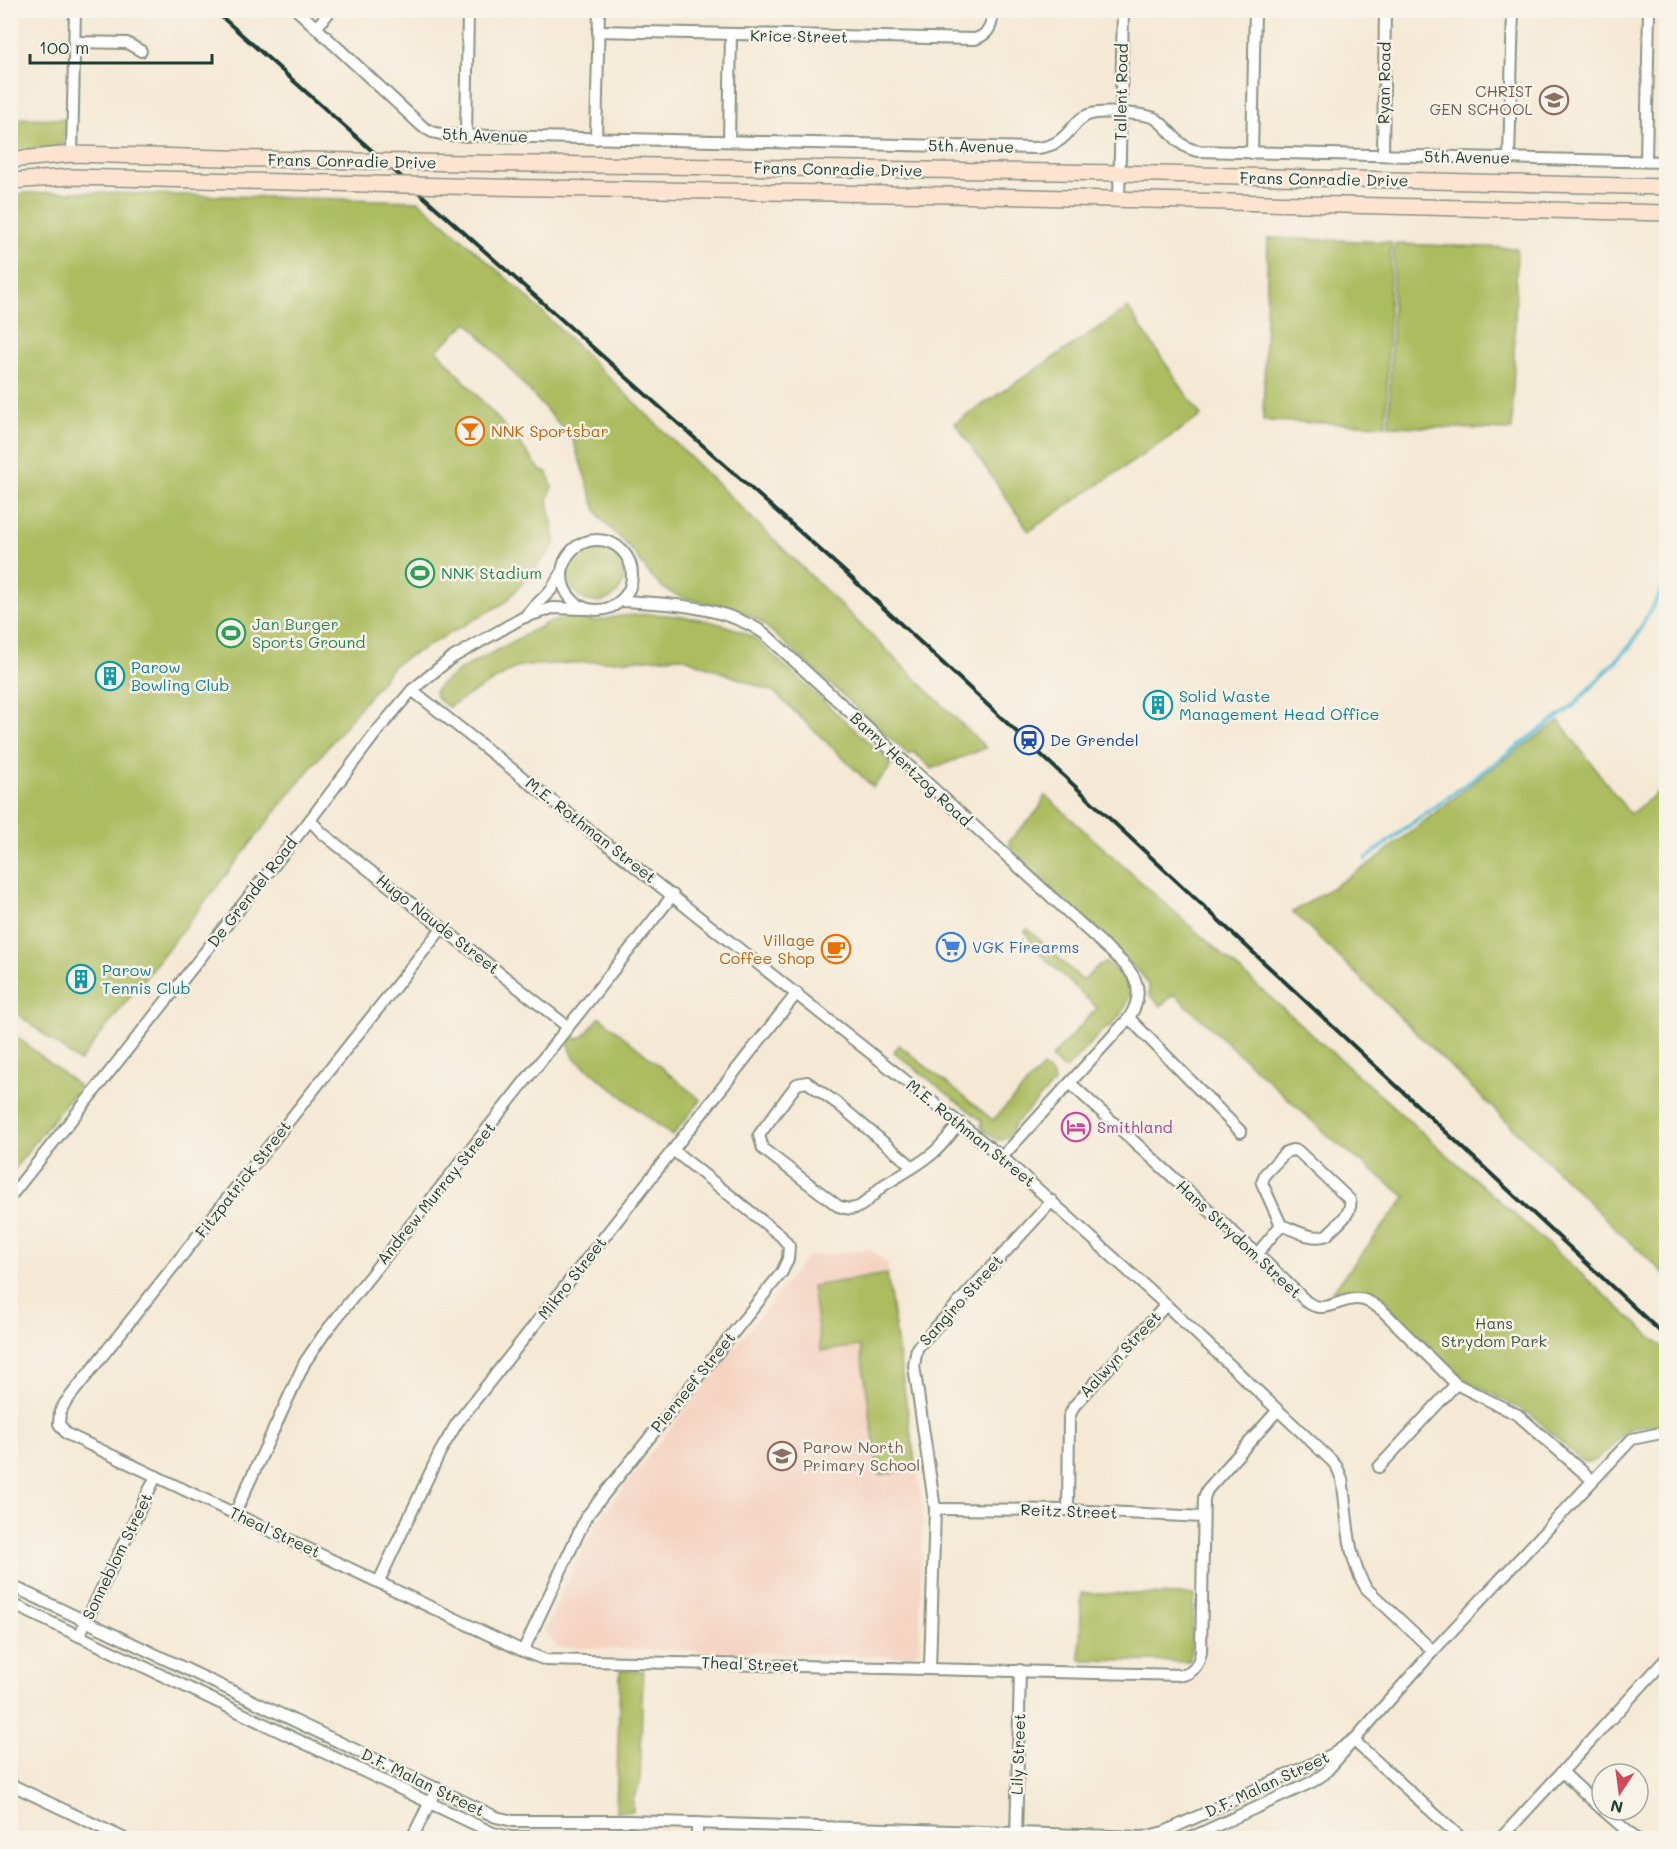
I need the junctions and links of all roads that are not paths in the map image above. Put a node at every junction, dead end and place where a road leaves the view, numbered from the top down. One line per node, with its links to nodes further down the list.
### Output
1 (75, 10): 15 (street)
2 (297, 10): 12 (street, 5th Avenue)
3 (331, 10): 12 (street)
4 (468, 10): 18 (street)
5 (599, 10): 13 (street)
6 (993, 10): 14 (street, Krice Street)
7 (1123, 10): 17 (street, Tallent Road)
8 (1255, 10): 21 (street)
9 (1385, 10): 23 (street, Ryan Road)
10 (1514, 10): 24 (street)
11 (1649, 10): 26 (street)
12 (316, 28): 18 (street, 5th Avenue)
13 (598, 31): 14 (street, Krice Street); 19 (street)
14 (731, 34): 20 (street)
15 (74, 42): 16 (street); 22 (street)
16 (141, 51)
17 (1120, 114): 20 (street, 5th Avenue); 21 (street, 5th Avenue); 28 (street, Tallent Road)
18 (466, 136): 19 (street, 5th Avenue)
19 (596, 139): 20 (street, 5th Avenue)
20 (729, 141)
21 (1252, 153): 23 (street, 5th Avenue)
22 (72, 154): 25 (main road, Frans Conradie Drive); 28 (main road, Frans Conradie Drive, bridge)
23 (1383, 155): 24 (street, 5th Avenue)
24 (1509, 158): 26 (street, 5th Avenue)
25 (10, 160)
26 (1646, 161): 27 (street, 5th Avenue)
27 (1666, 162)
28 (1119, 173): 30 (main road, Frans Conradie Drive); 31 (street, Tallent Road)
29 (10, 181): 31 (main road, Frans Conradie Drive, bridge)
30 (1666, 187)
31 (1119, 200): 32 (main road, Frans Conradie Drive)
32 (1666, 213)
33 (561, 573): 34 (street); 35 (street); 36 (street, De Grendel Road)
34 (621, 601): 35 (street); 42 (street, Barry Hertzog Road)
35 (586, 609): 36 (street, De Grendel Road)
36 (522, 618): 37 (street, De Grendel Road)
37 (412, 690): 38 (street, De Grendel Road); 39 (street, M.E. Rothman Street)
38 (310, 820): 40 (street, Hugo Naude Street); 50 (street, De Grendel Road)
39 (673, 895): 41 (street, M.E. Rothman Street); 43 (street, Andrew Murray Street)
40 (442, 928): 43 (street, Hugo Naude Street); 58 (street, Fitzpatrick Street)
41 (797, 993): 45 (street, M.E. Rothman Street); 47 (street, Mikro Street)
42 (1129, 1018): 44 (street); 46 (street)
43 (568, 1027): 64 (street, Andrew Murray Street)
44 (1070, 1083): 48 (street); 53 (street, Hans Strydom Street)
45 (960, 1123): 48 (street, M.E. Rothman Street); 49 (street)
46 (1240, 1132)
47 (673, 1150): 66 (street, Mikro Street); 71 (street, Pierneef Street)
48 (1002, 1157): 51 (street, M.E. Rothman Street)
49 (913, 1167): 49 (street)
50 (10, 1197)
51 (1052, 1201): 54 (street, M.E. Rothman Street); 62 (street, Sangiro Street)
52 (1281, 1225): 52 (street); 53 (street)
53 (1257, 1254): 55 (street, Hans Strydom Street)
54 (1166, 1305): 56 (street, M.E. Rothman Street); 63 (street, Aalwyn Street)
55 (1456, 1384): 59 (street); 61 (street, Hans Strydom Street)
56 (1278, 1410): 65 (street, Theal Street); 72 (street, M.E. Rothman Street)
57 (1666, 1432): 61 (street, D.F. Malan Street)
58 (67, 1434): 60 (street, Theal Street)
59 (1379, 1467)
60 (156, 1476): 64 (street, Theal Street); 69 (street, Sonneblom Street)
61 (1592, 1480): 72 (street, D.F. Malan Street)
62 (934, 1509): 63 (street, Reitz Street); 74 (street, Sangiro Street)
63 (1068, 1510): 65 (street, Reitz Street)
64 (235, 1513): 66 (street, Theal Street)
65 (1203, 1517): 75 (street, Theal Street)
66 (379, 1581): 71 (street, Theal Street)
67 (10, 1585): 69 (street, D.F. Malan Street)
68 (10, 1603): 70 (street, D.F. Malan Street)
69 (86, 1620): 70 (street, Sonneblom Street); 79 (street, D.F. Malan Street)
70 (79, 1636): 81 (street, D.F. Malan Street)
71 (523, 1651): 74 (street, Theal Street)
72 (1433, 1651): 76 (street, D.F. Malan Street)
73 (1666, 1659): 77 (street)
74 (930, 1668): 75 (street, Theal Street)
75 (1020, 1670): 85 (street, Lily Street)
76 (1353, 1740): 86 (street, D.F. Malan Street); 91 (street, D.F. Malan Street); 92 (street)
77 (1562, 1772): 80 (street); 93 (street)
78 (10, 1784): 87 (street)
79 (437, 1788): 81 (street); 83 (street, D.F. Malan Street)
80 (1590, 1797)
81 (429, 1804): 88 (street); 89 (street, D.F. Malan Street)
82 (1617, 1822): 94 (street)
83 (696, 1823): 84 (street, D.F. Malan Street); 90 (street)
84 (927, 1835): 85 (street, D.F. Malan Street)
85 (1016, 1835): 86 (street, D.F. Malan Street)
86 (1154, 1837)
87 (123, 1839)
88 (412, 1839)
89 (576, 1839)
90 (697, 1839)
91 (1190, 1839)
92 (1461, 1839)
93 (1501, 1839)
94 (1635, 1839)

